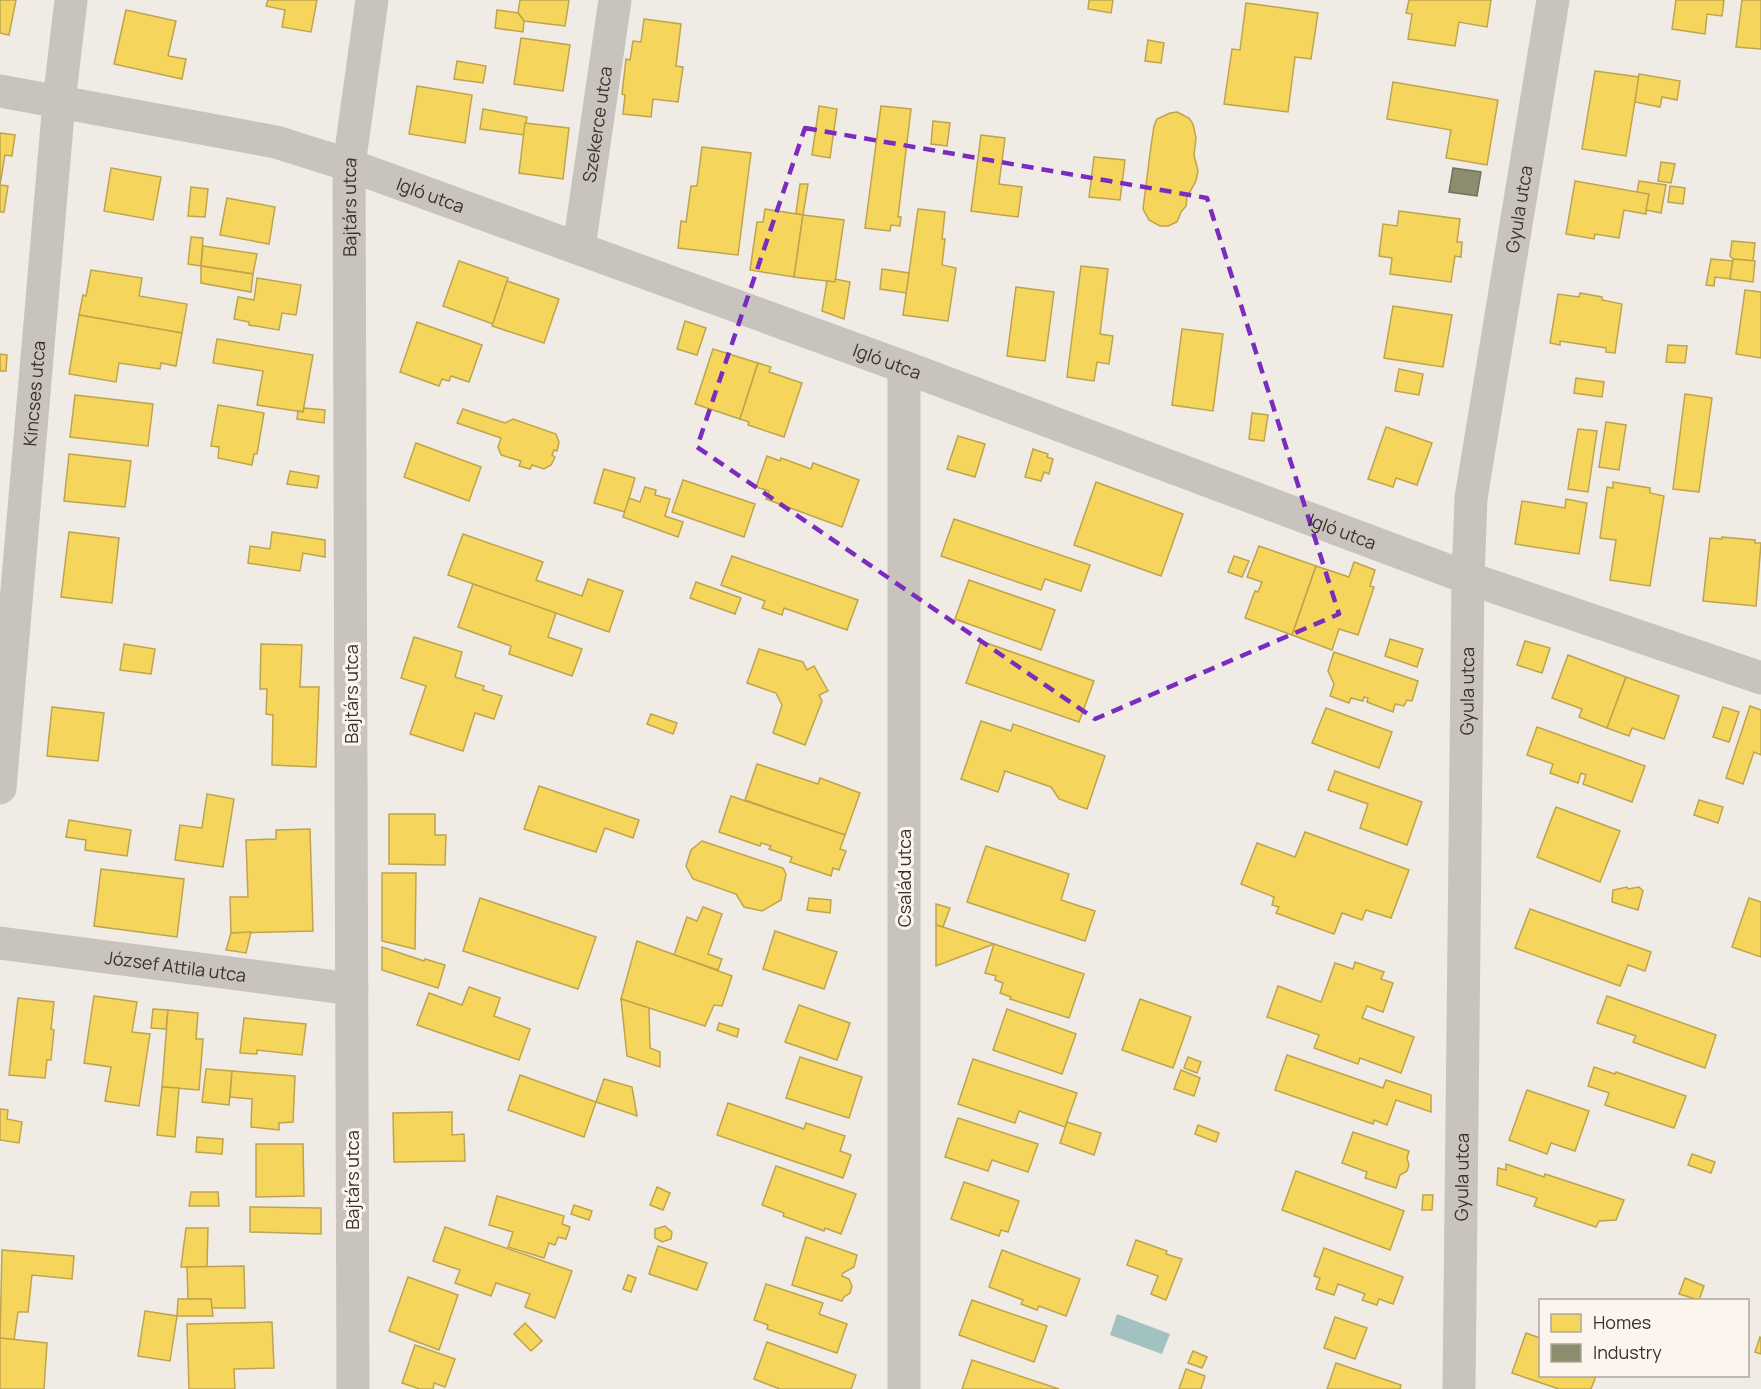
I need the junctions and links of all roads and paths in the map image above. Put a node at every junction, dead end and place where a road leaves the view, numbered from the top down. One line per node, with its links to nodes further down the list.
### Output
1 (71, 0): 6 (street, Kincses utca)
2 (372, 0): 7 (street, Bajtárs utca)
3 (615, 0): 8 (street, Szekerce utca)
4 (1553, 0): 10 (street, Gyula utca)
5 (0, 91): 6 (street, Igló utca)
6 (59, 102): 7 (street, Igló utca); 12 (street, Kincses utca)
7 (349, 165): 8 (street, Igló utca); 14 (street, Bajtárs utca)
8 (579, 247): 9 (street, Igló utca)
9 (904, 367): 10 (street, Igló utca); 16 (street, Család utca)
10 (1468, 578): 11 (street, Igló utca); 17 (street, Gyula utca)
11 (1761, 678)
12 (0, 788)
13 (0, 943): 14 (street, József Attila utca)
14 (352, 989): 15 (street, Bajtárs utca)
15 (352, 1389)
16 (904, 1389)
17 (1459, 1389)

